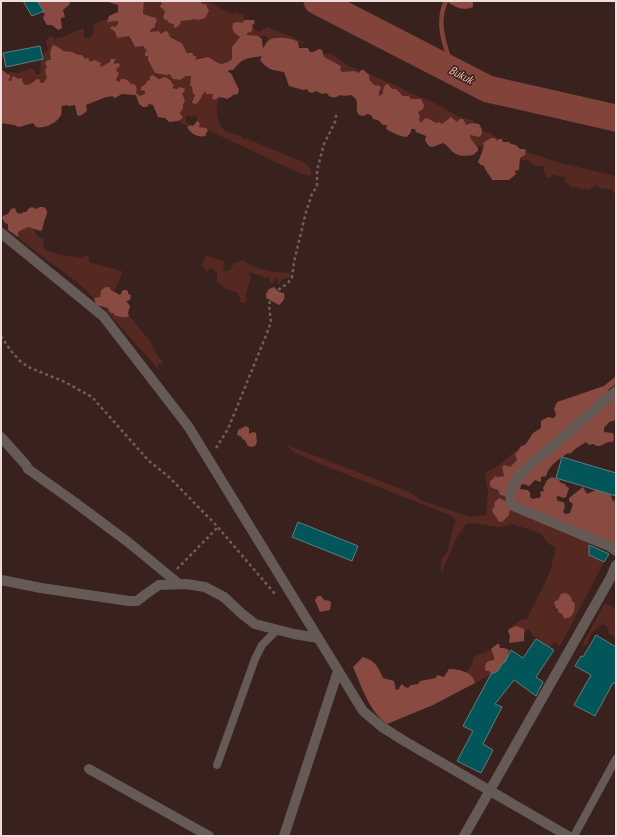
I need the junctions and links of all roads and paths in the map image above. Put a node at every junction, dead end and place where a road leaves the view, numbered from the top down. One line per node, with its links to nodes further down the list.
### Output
1 (336, 113): 6 (path)
2 (1, 234): 6 (street)
3 (1, 336): 7 (path)
4 (616, 391): 8 (street)
5 (1, 438): 10 (street)
6 (209, 461): 15 (street)
7 (218, 528): 10 (path); 13 (path)
8 (616, 551)
9 (616, 565): 20 (street)
10 (170, 576): 12 (street)
11 (1, 580): 12 (street)
12 (179, 584): 14 (street)
13 (278, 597)
14 (277, 630): 15 (street); 18 (lane)
15 (318, 638): 16 (street)
16 (338, 671): 20 (street); 22 (street)
17 (616, 759): 25 (lane)
18 (217, 766)
19 (89, 769): 21 (street)
20 (489, 791): 23 (street); 24 (street)
21 (209, 836)
22 (284, 836)
23 (464, 836)
24 (568, 836)
25 (574, 836)

